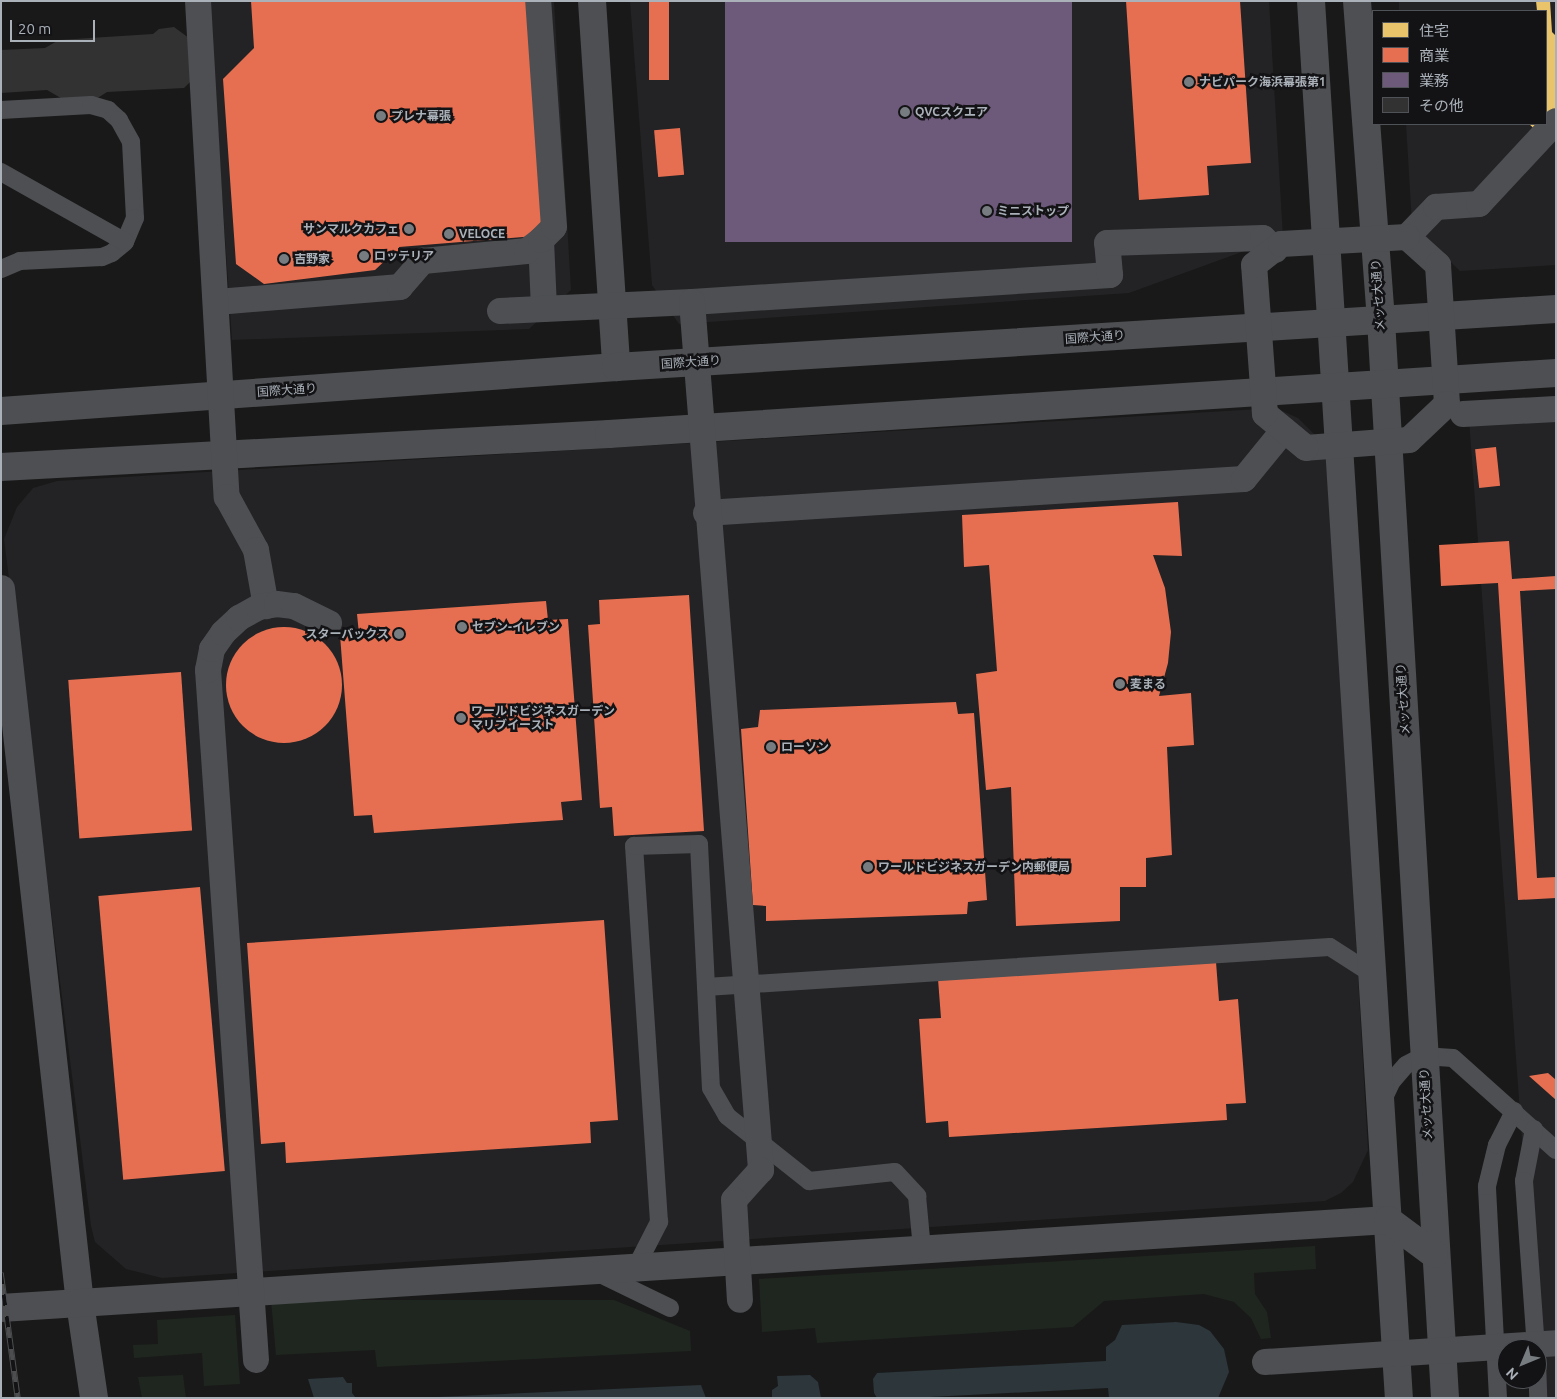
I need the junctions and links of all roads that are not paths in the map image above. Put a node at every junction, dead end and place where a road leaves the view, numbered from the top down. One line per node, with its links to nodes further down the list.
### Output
1 (198, 1): 14 (street, bridge)
2 (538, 1): 10 (street)
3 (592, 1): 21 (street)
4 (1311, 1): 20 (street)
5 (1357, 1): 19 (street, メッセ大通り)
6 (1, 110): 11 (lane)
7 (1556, 121): 9 (street)
8 (1, 172): 11 (lane)
9 (1407, 237): 12 (street, bridge); 28 (street, bridge)
10 (541, 240): 14 (street); 16 (street)
11 (125, 242): 13 (lane)
12 (1275, 250): 15 (street); 28 (street, bridge)
13 (1, 269)
14 (216, 302): 32 (street, bridge)
15 (692, 302): 16 (street, bridge); 30 (street, bridge)
16 (544, 309): 18 (street, bridge)
17 (1556, 309): 19 (street, 国際大通り)
18 (500, 311)
19 (1380, 320): 20 (street, 国際大通り); 23 (street, メッセ大通り)
20 (1332, 322): 21 (street, 国際大通り); 24 (street)
21 (616, 367): 26 (street, 国際大通り)
22 (1556, 373): 23 (street)
23 (1382, 383): 24 (street); 36 (street, メッセ大通り)
24 (1336, 386): 29 (street); 34 (street)
25 (1556, 409): 27 (street)
26 (1, 411)
27 (1463, 414)
28 (1284, 430): 30 (street)
29 (1, 467)
30 (706, 513): 46 (street, bridge)
31 (1, 589): 47 (street)
32 (266, 606): 33 (street, bridge); 52 (street, bridge)
33 (329, 623)
34 (1372, 974): 35 (lane); 37 (street)
35 (706, 987): 42 (lane); 44 (lane)
36 (1423, 1056): 37 (lane); 38 (lane); 43 (street, メッセ大通り)
37 (1381, 1103): 41 (street)
38 (1514, 1110): 39 (lane); 57 (lane)
39 (1534, 1129): 40 (lane); 50 (lane)
40 (1556, 1150)
41 (1388, 1220): 42 (street); 43 (street); 55 (street)
42 (922, 1249): 44 (street)
43 (1434, 1254): 56 (street, メッセ大通り)
44 (636, 1267): 45 (street)
45 (593, 1270): 47 (street); 49 (lane)
46 (740, 1300)
47 (80, 1303): 48 (street); 54 (street)
48 (1, 1308)
49 (670, 1308)
50 (1535, 1339)
51 (1556, 1343): 53 (street, bridge)
52 (256, 1360)
53 (1264, 1362)
54 (94, 1398)
55 (1399, 1398)
56 (1445, 1398)
57 (1498, 1398)

